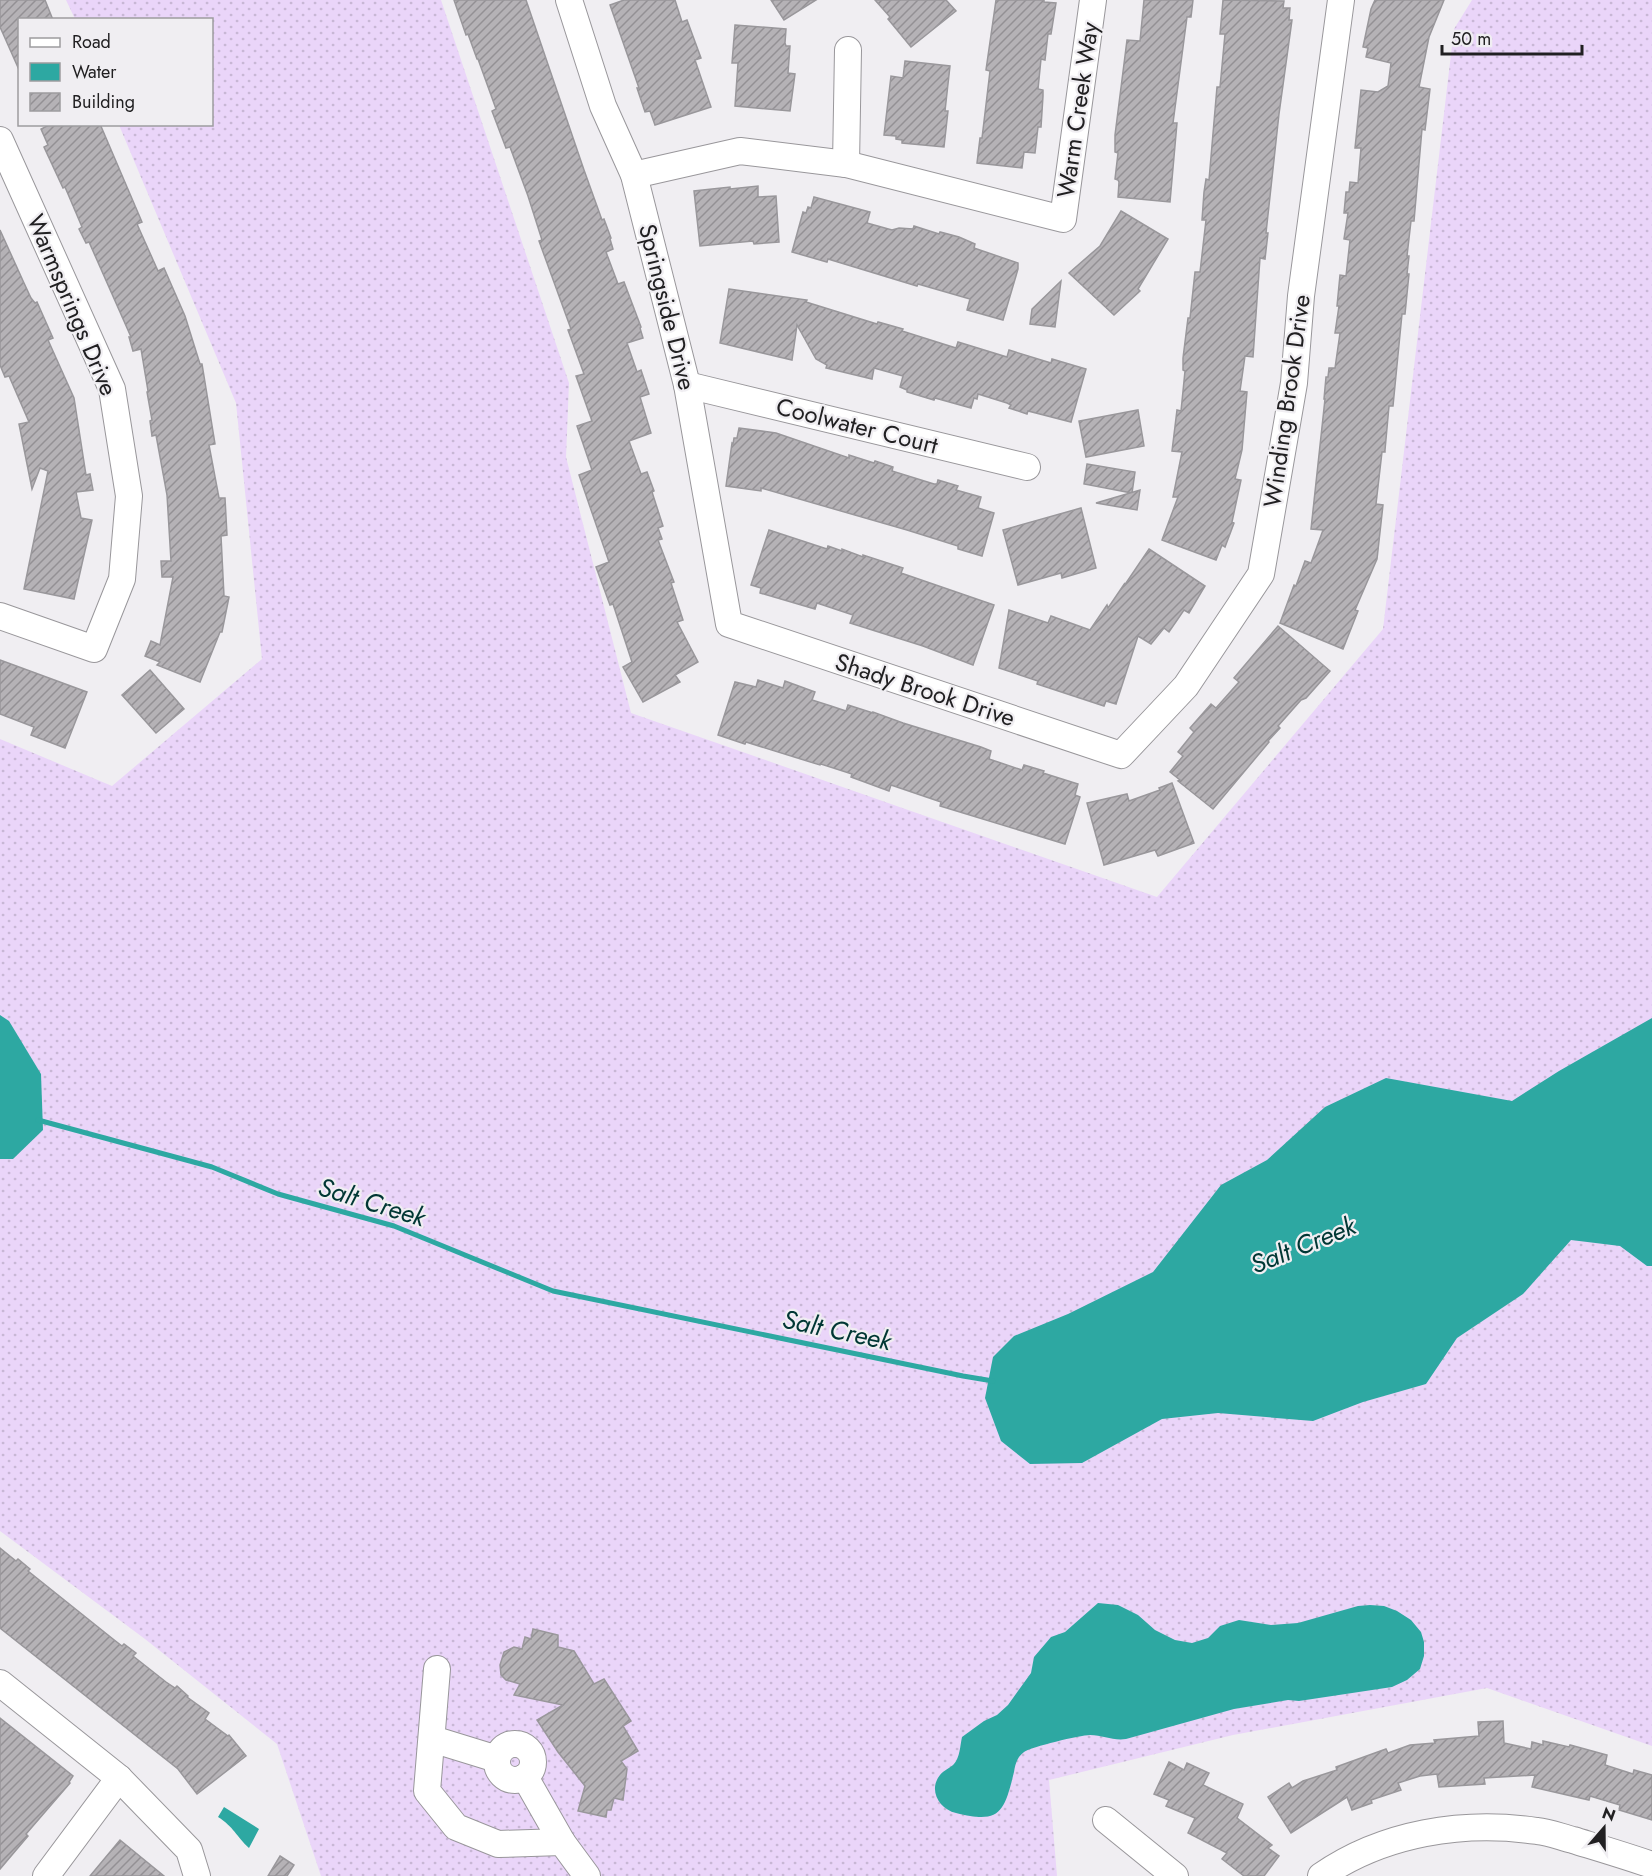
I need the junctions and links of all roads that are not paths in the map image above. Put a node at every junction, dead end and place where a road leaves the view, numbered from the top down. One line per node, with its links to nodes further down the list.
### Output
1 (569, 0): 7 (street, Springside Drive)
2 (1093, 0): 6 (street, Warm Creek Way)
3 (1341, 0): 12 (street, Winding Brook Drive)
4 (848, 50): 6 (street)
5 (0, 140): 10 (street, Warmsprings Drive)
6 (846, 164): 7 (street)
7 (634, 175): 8 (street, Springside Drive)
8 (687, 385): 9 (street, Coolwater Court); 11 (street, Springside Drive)
9 (1027, 468)
10 (0, 616)
11 (729, 624): 12 (street, Shady Brook Drive)
12 (1121, 755)
13 (437, 1668): 15 (street)
14 (0, 1683): 16 (street)
15 (432, 1738): 18 (street); 18 (street)
16 (119, 1778): 20 (street); 21 (street)
17 (1106, 1820): 23 (street)
18 (562, 1842): 22 (street)
19 (1652, 1865): 24 (street)
20 (46, 1876)
21 (197, 1876)
22 (587, 1876)
23 (1176, 1876)
24 (1321, 1876)

